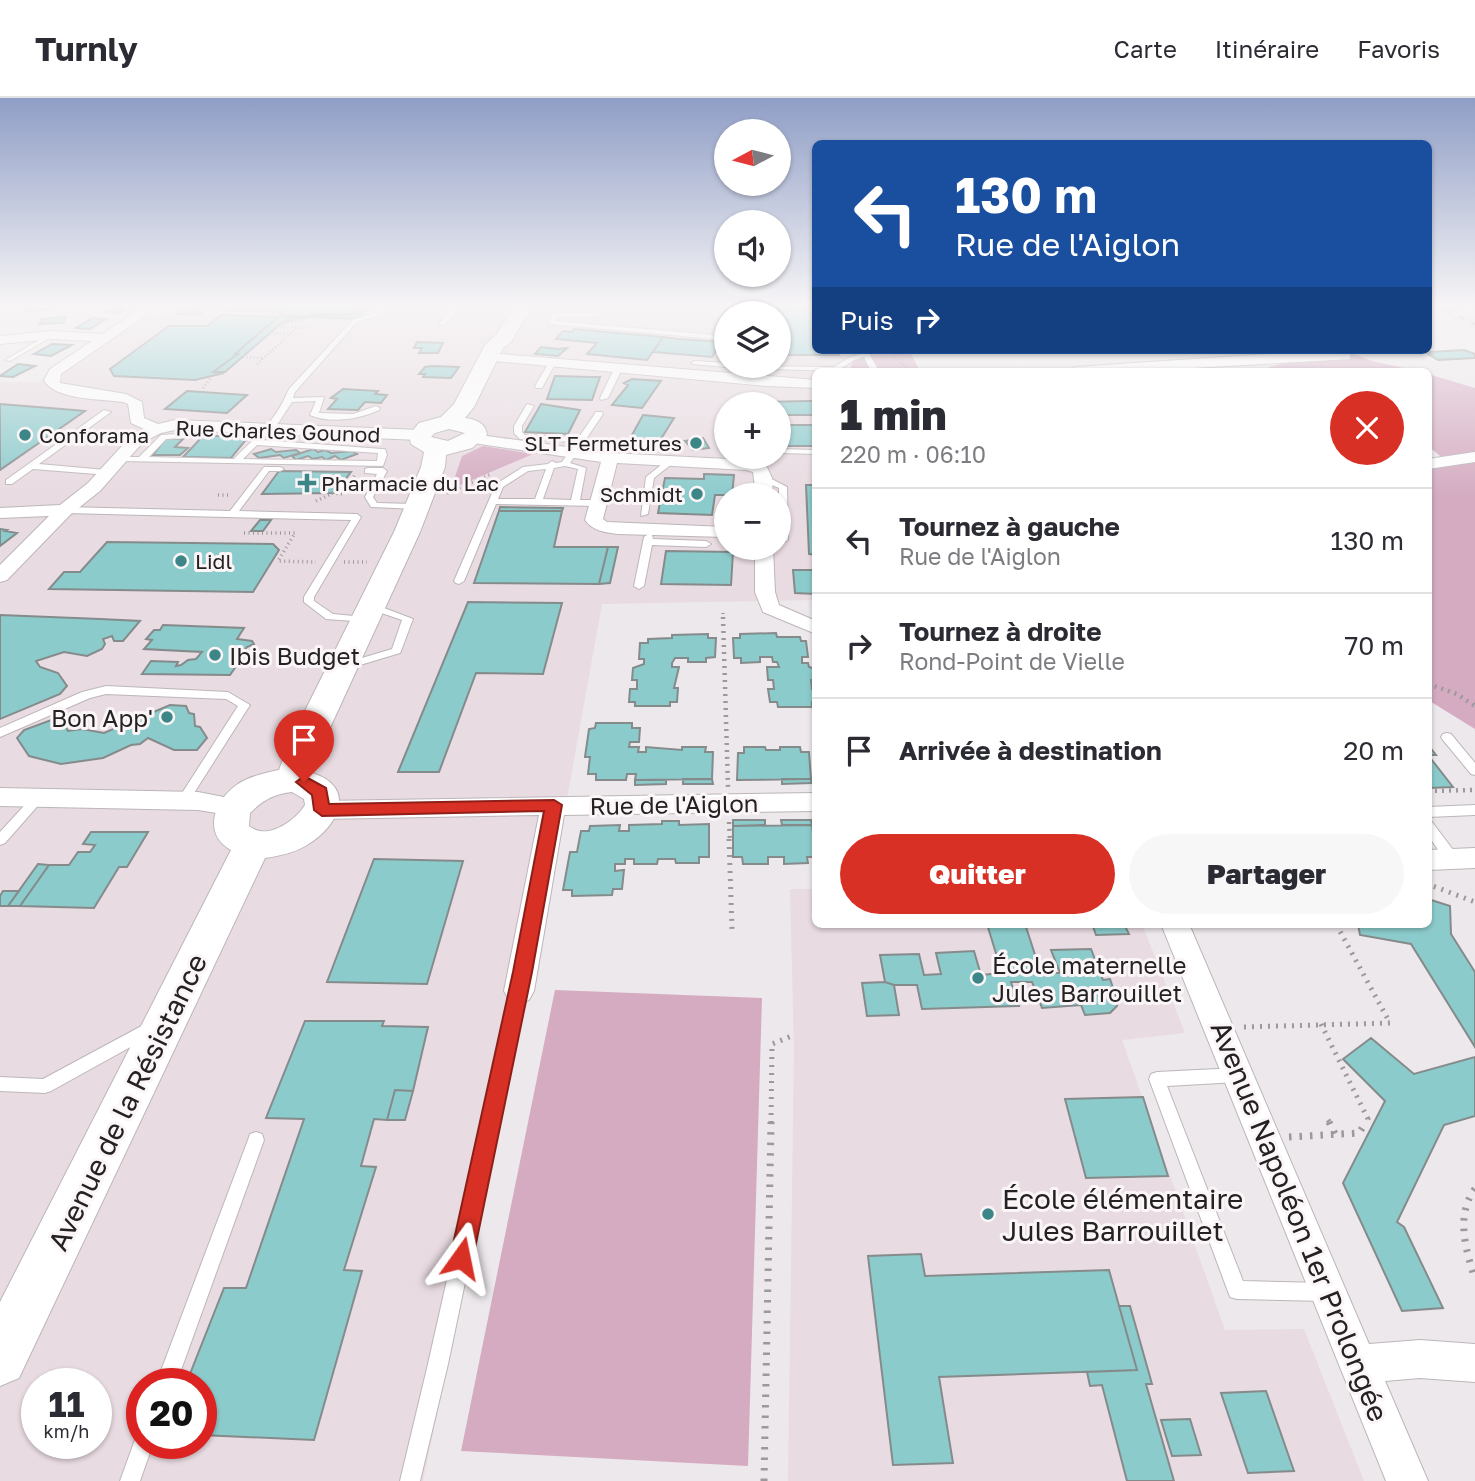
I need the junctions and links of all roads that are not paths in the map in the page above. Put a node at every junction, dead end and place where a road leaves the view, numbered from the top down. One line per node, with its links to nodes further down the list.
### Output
1 (60, 369): 18 (street)
2 (314, 369): 10 (lane)
3 (489, 369): 19 (main road)
4 (548, 369): 8 (lane)
5 (614, 369): 6 (street)
6 (618, 369): 7 (street); 11 (lane)
7 (812, 384)
8 (539, 386)
9 (280, 393): 10 (lane)
10 (291, 396): 13 (lane); 17 (lane)
11 (604, 398)
12 (530, 406): 21 (lane)
13 (376, 408)
14 (107, 412): 33 (lane)
15 (599, 414): 21 (lane)
16 (204, 424): 17 (street, Rue Charles Gounod); 18 (street, Rue Charles Gounod); 27 (lane)
17 (270, 428): 19 (street, Rue Charles Gounod); 20 (lane)
18 (156, 429): 26 (street, Rue Charles Gounod)
19 (448, 436): 21 (street, Rue Charles Gounod); 44 (main road)
20 (253, 442): 28 (lane); 28 (lane)
21 (573, 452): 25 (street, Rue Charles Gounod); 30 (lane); 39 (lane)
22 (791, 452): 23 (lane)
23 (812, 452)
24 (1475, 457): 32 (street)
25 (610, 458): 31 (street, Rue Charles Gounod); 40 (street)
26 (119, 459): 27 (lane); 35 (street, Rue Charles Gounod)
27 (142, 459): 28 (lane)
28 (236, 461)
29 (714, 462): 31 (street, Rue Charles Gounod)
30 (552, 463): 37 (lane); 38 (lane)
31 (668, 463): 45 (lane)
32 (1432, 463)
33 (31, 467): 35 (lane); 36 (lane)
34 (383, 471): 43 (lane); 44 (lane)
35 (106, 473): 41 (street, Rue Charles Gounod)
36 (9, 482)
37 (492, 501): 38 (lane); 50 (lane)
38 (538, 502): 39 (lane)
39 (575, 502): 40 (lane)
40 (597, 503): 45 (street)
41 (65, 510): 42 (street); 43 (lane); 49 (street, Rue Charles Gounod)
42 (0, 513)
43 (233, 514): 52 (lane)
44 (411, 519): 52 (main road)
45 (647, 529): 46 (street); 47 (lane); 51 (lane)
46 (714, 531)
47 (706, 544)
48 (767, 560): 53 (street)
49 (0, 576)
50 (459, 581)
51 (639, 586)
52 (368, 613): 54 (main road); 54 (lane)
53 (812, 627)
54 (342, 667): 58 (main road)
55 (0, 733): 61 (lane)
56 (1447, 737): 57 (lane)
57 (1475, 771)
58 (292, 780): 64 (main road); 65 (main road)
59 (0, 797): 60 (street)
60 (37, 798): 61 (street); 69 (lane)
61 (183, 801): 64 (street)
62 (812, 802): 63 (street, Rue de l'Aiglon)
63 (554, 805): 65 (street, Rue de l'Aiglon); 73 (street)
64 (235, 807): 70 (main road)
65 (322, 810): 70 (main road)
66 (1475, 810): 67 (lane)
67 (1432, 812)
68 (1432, 831): 71 (lane)
69 (0, 840)
70 (253, 844): 74 (main road, Avenue de la Résistance)
71 (1452, 859)
72 (1177, 928): 75 (street, Avenue Napoléon 1er Prolongée)
73 (519, 991): 85 (lane)
74 (167, 1019): 76 (lane); 79 (main road, Avenue de la Résistance)
75 (1239, 1075): 78 (street, Avenue Napoléon 1er Prolongée); 78 (lane)
76 (0, 1084)
77 (256, 1140): 82 (lane)
78 (1328, 1292): 81 (street, Avenue Napoléon 1er Prolongée)
79 (0, 1359)
80 (1475, 1363): 81 (street)
81 (1359, 1364): 86 (street, Avenue Napoléon 1er Prolongée)
82 (172, 1368)
83 (138, 1459): 84 (lane)
84 (130, 1481)
85 (410, 1481)
86 (1407, 1481)

